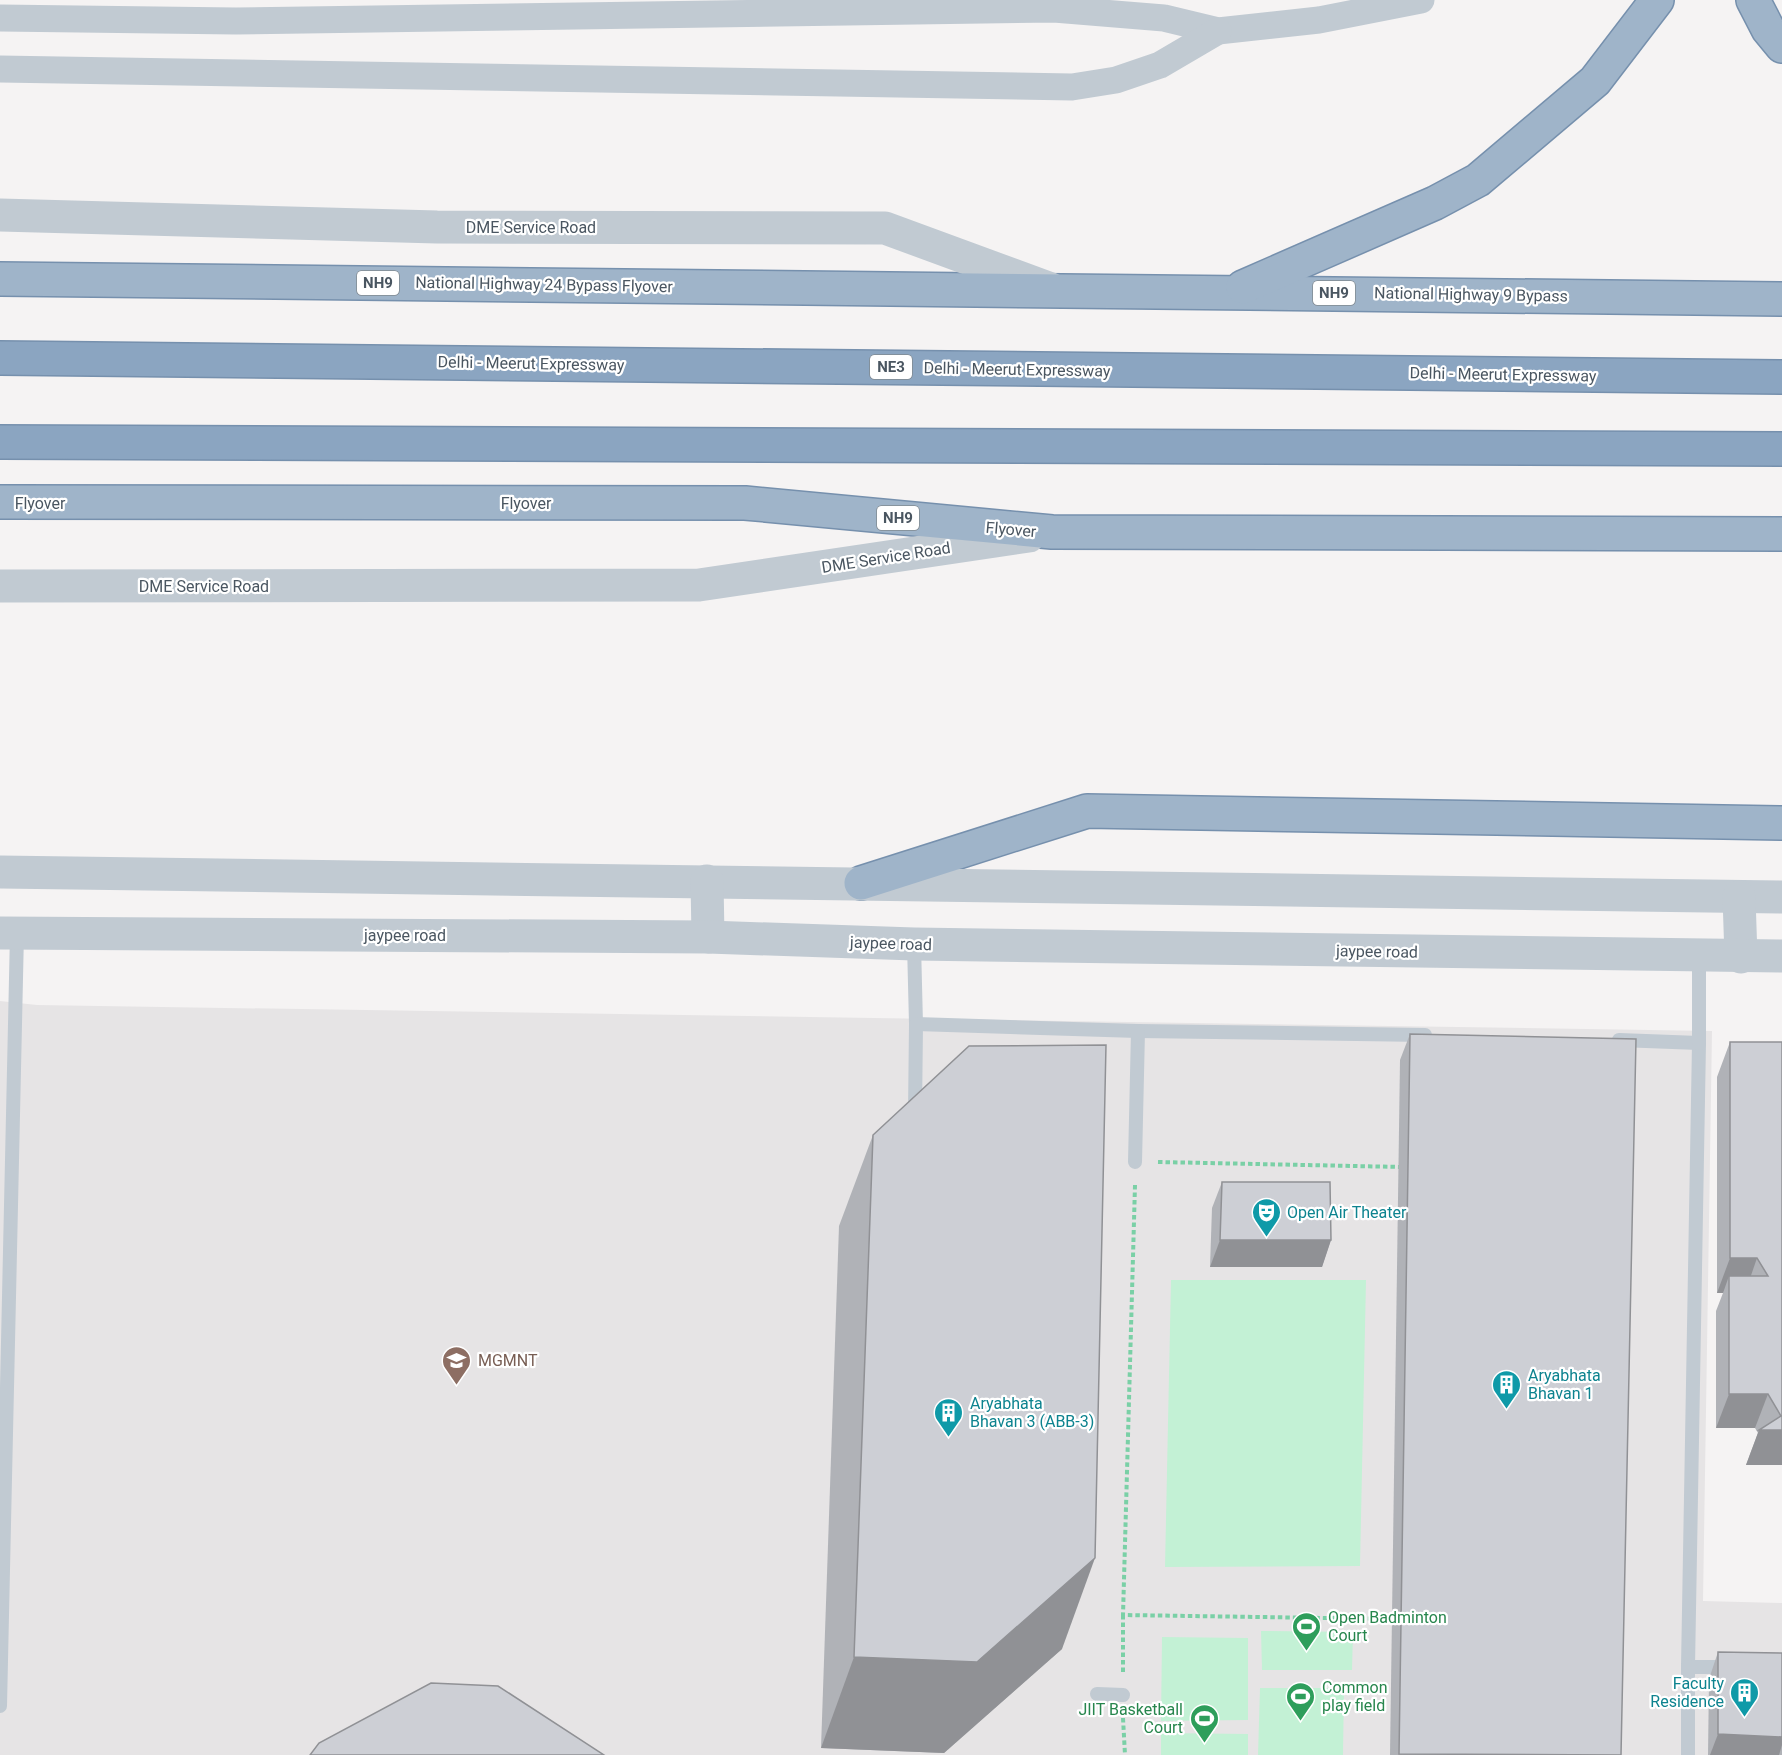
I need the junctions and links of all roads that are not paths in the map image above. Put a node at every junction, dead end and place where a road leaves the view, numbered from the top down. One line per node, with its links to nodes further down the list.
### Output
1 (1420, 0): 5 (street)
2 (1753, 0): 6 (highway)
3 (1648, 4): 11 (highway)
4 (0, 18): 5 (street)
5 (1218, 31): 7 (street)
6 (1782, 46)
7 (0, 69)
8 (0, 215): 10 (street, DME Service Road)
9 (0, 279): 10 (highway, National Highway 24 Bypass Flyover / NH9)
10 (1051, 289): 11 (highway, National Highway 9 Bypass / NH9)
11 (1234, 291): 12 (highway, National Highway 9 Bypass / NH9)
12 (1782, 299)
13 (0, 358): 14 (highway, Delhi - Meerut Expressway / NE3)
14 (1782, 377)
15 (0, 442): 16 (highway)
16 (1782, 449)
17 (0, 502): 18 (highway, Flyover / NH9)
18 (1052, 532): 19 (highway, Flyover); 20 (street, DME Service Road)
19 (1782, 534)
20 (0, 586)
21 (1782, 823): 24 (highway)
22 (0, 872): 23 (street)
23 (707, 881): 24 (street); 28 (street)
24 (861, 883): 25 (street)
25 (1739, 897): 26 (street); 32 (street)
26 (1782, 897)
27 (8, 933): 28 (street, jaypee road); 44 (lane)
28 (708, 937): 29 (street, jaypee road)
29 (914, 944): 30 (street, jaypee road); 33 (lane)
30 (1699, 956): 32 (street, jaypee road); 37 (lane)
31 (1782, 956): 32 (street, jaypee road)
32 (1741, 957)
33 (916, 1023): 34 (lane); 38 (lane)
34 (1138, 1031): 35 (lane); 39 (lane)
35 (1440, 1035)
36 (1607, 1040): 37 (lane)
37 (1699, 1043): 40 (lane)
38 (915, 1131)
39 (1135, 1162)
40 (1688, 1667): 41 (lane); 45 (lane)
41 (1747, 1668)
42 (1097, 1694): 43 (lane)
43 (1123, 1695)
44 (0, 1706)
45 (1688, 1755)

